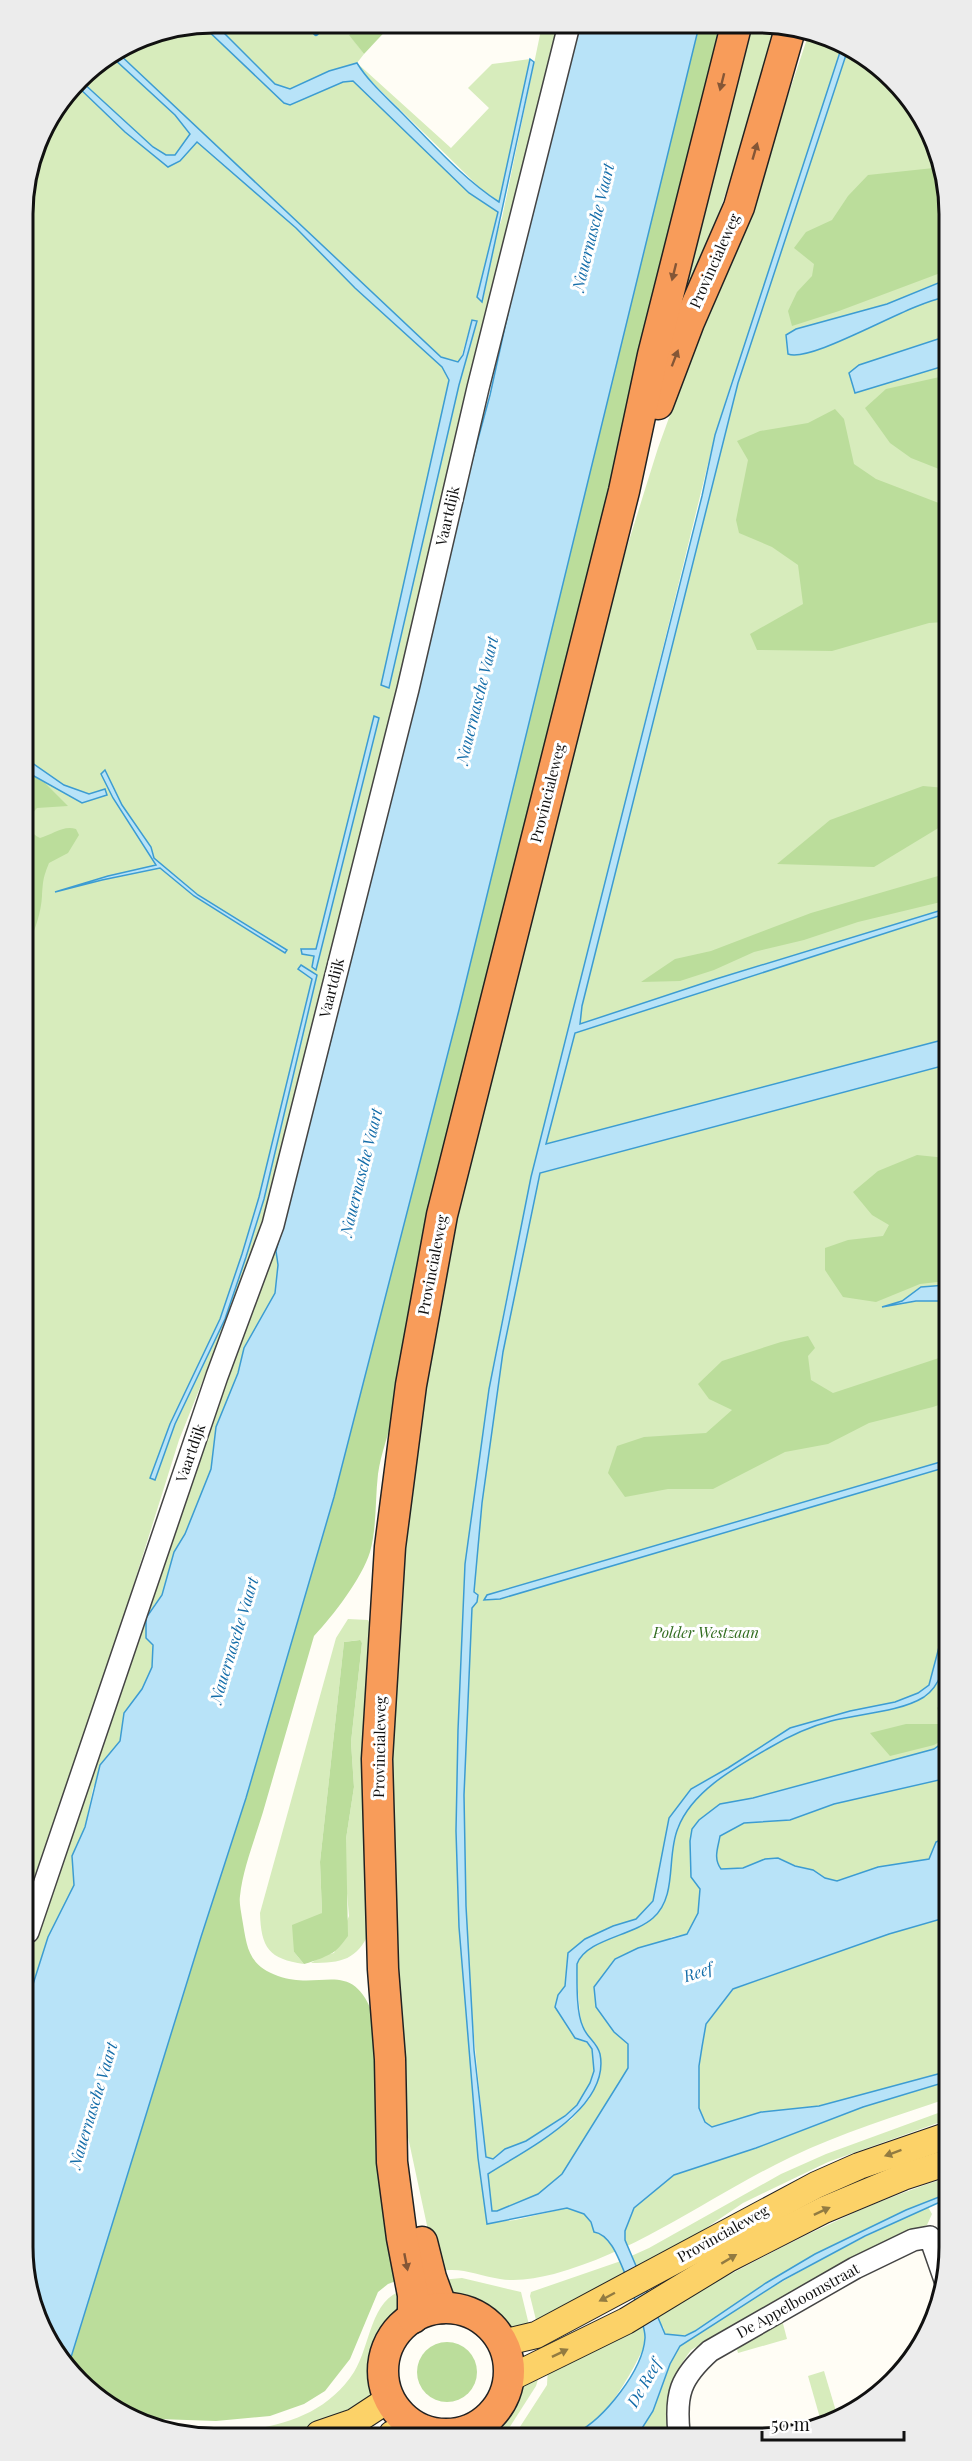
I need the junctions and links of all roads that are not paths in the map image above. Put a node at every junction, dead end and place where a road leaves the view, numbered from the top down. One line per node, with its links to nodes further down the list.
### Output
1 (567, 33): 5 (street, Vaartdijk)
2 (734, 33): 4 (highway, Provincialeweg, one-way to 4)
3 (788, 35): 4 (highway, Provincialeweg, one-way to 3)
4 (624, 491): 6 (highway, Provincialeweg)
5 (33, 1917)
6 (390, 2059): 10 (highway, Provincialeweg); 11 (highway, Provincialeweg, one-way to 11)
7 (939, 2138): 12 (main road, Provincialeweg, one-way to 12)
8 (939, 2165): 13 (main road, Provincialeweg, one-way to 8)
9 (939, 2261): 18 (street, De Appelboomstraat)
10 (442, 2308): 11 (highway); 12 (highway)
11 (413, 2318): 14 (highway)
12 (502, 2343): 13 (highway)
13 (508, 2379): 17 (highway)
14 (389, 2399): 15 (main road); 16 (highway)
15 (336, 2428)
16 (438, 2428)
17 (453, 2428)
18 (679, 2428)

